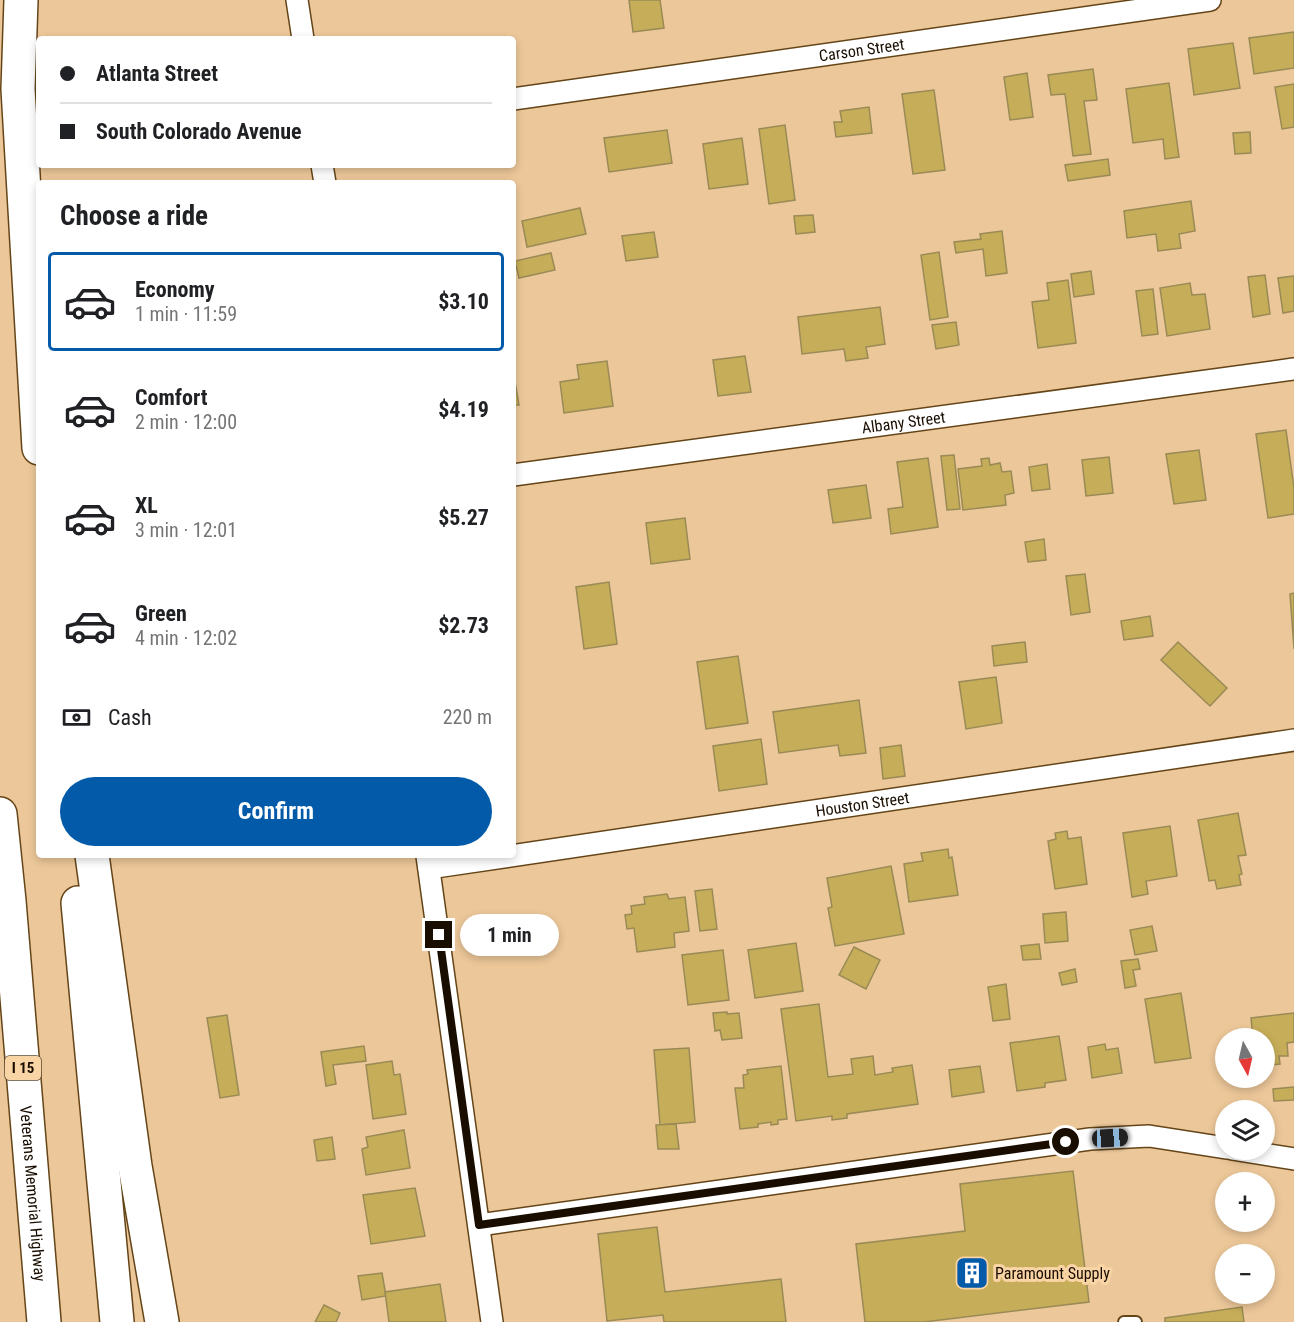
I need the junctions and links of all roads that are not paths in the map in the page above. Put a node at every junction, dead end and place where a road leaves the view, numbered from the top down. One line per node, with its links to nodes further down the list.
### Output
1 (21, 0): 7 (highway)
2 (297, 0): 4 (street)
3 (1210, 0): 5 (street, Carson Street)
4 (303, 36)
5 (516, 99)
6 (1294, 369): 8 (street, Albany Street)
7 (36, 397)
8 (516, 475)
9 (1294, 740): 11 (street, Houston Street)
10 (0, 814): 20 (highway, Veterans Memorial Highway / I 15)
11 (516, 849)
12 (73, 858): 21 (highway)
13 (92, 858): 22 (highway)
14 (449, 858): 15 (street, Houston Street)
15 (428, 861): 19 (street)
16 (1215, 1146): 19 (street)
17 (1275, 1156): 18 (street)
18 (1294, 1159)
19 (479, 1225): 23 (street)
20 (44, 1322)
21 (117, 1322)
22 (162, 1322)
23 (492, 1322)
24 (1124, 1322): 25 (lane)
25 (1136, 1322)

